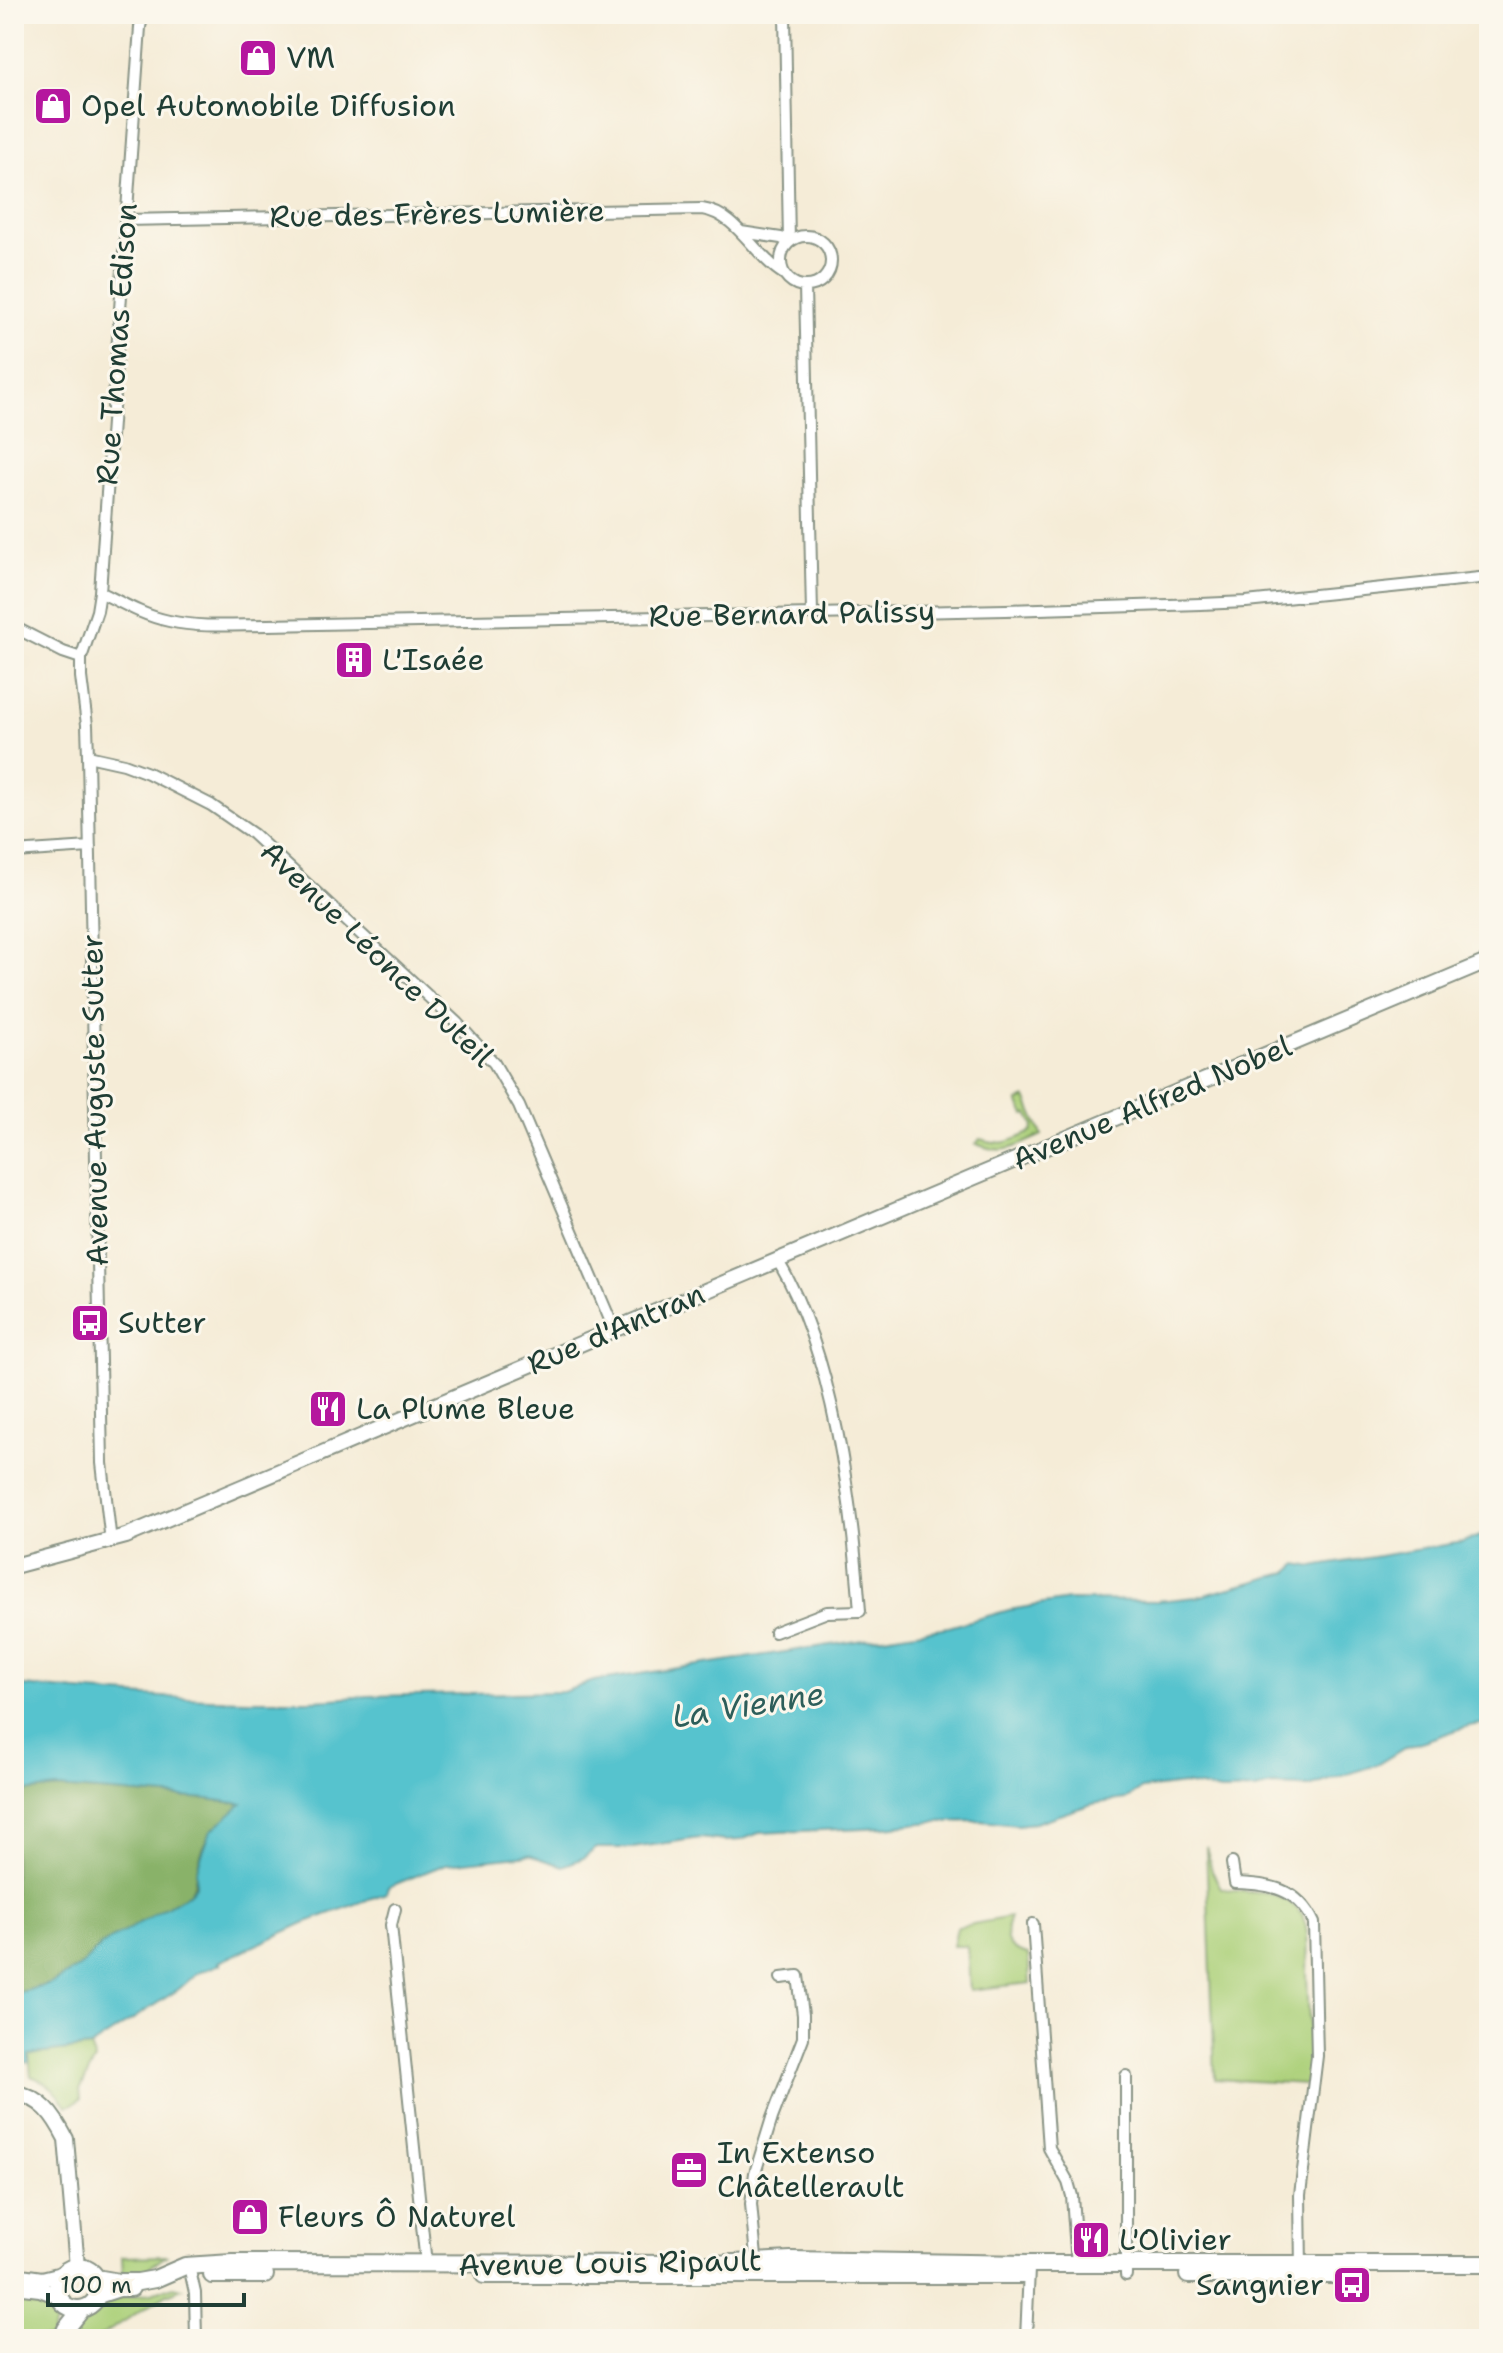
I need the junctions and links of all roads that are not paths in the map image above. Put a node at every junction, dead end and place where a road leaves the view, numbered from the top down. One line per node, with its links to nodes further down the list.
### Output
1 (141, 14): 3 (street, Rue Thomas Edison)
2 (785, 14): 5 (street)
3 (125, 220): 4 (street, Rue des Frères Lumière); 9 (street, Rue Thomas Edison)
4 (741, 232): 5 (street, Rue des Frères Lumière); 6 (street, Rue des Frères Lumière)
5 (789, 242): 6 (street); 7 (street)
6 (784, 274): 7 (street)
7 (805, 286): 10 (street)
8 (1489, 577): 10 (street, Rue Bernard Palissy)
9 (100, 592): 10 (street, Rue Bernard Palissy); 12 (street, Rue Thomas Edison)
10 (812, 614)
11 (14, 627): 12 (street)
12 (81, 658): 13 (street, Avenue Auguste Sutter)
13 (88, 756): 14 (street, Avenue Auguste Sutter); 19 (street, Avenue Léonce Duteil)
14 (90, 847): 15 (street); 20 (street, Avenue Auguste Sutter)
15 (14, 852)
16 (1489, 961): 17 (street, Avenue Alfred Nobel)
17 (814, 1245): 18 (street, Rue d'Antran)
18 (778, 1261): 19 (street, Rue d'Antran); 22 (street)
19 (614, 1329): 20 (street, Rue d'Antran)
20 (111, 1542): 21 (street, Rue d'Antran)
21 (14, 1566)
22 (775, 1632)
23 (1232, 1863): 33 (street)
24 (395, 1909): 29 (street)
25 (1033, 1924): 31 (street)
26 (781, 1978): 32 (street)
27 (1126, 2076): 36 (street)
28 (14, 2092): 37 (street)
29 (426, 2264): 32 (main road, Avenue Louis Ripault); 34 (main road, Avenue Louis Ripault)
30 (1489, 2264): 33 (main road, Avenue Louis Ripault)
31 (1077, 2265): 35 (main road, Avenue Louis Ripault); 36 (main road, Avenue Louis Ripault)
32 (757, 2269): 34 (main road, Avenue Louis Ripault); 35 (main road, Avenue Louis Ripault)
33 (1301, 2269): 36 (main road, Avenue Louis Ripault); 39 (main road, Avenue Louis Ripault)
34 (190, 2270): 40 (main road, Avenue Louis Ripault); 42 (main road, Avenue Louis Ripault); 46 (street)
35 (1029, 2270): 36 (main road, Avenue Louis Ripault); 47 (street)
36 (1126, 2270)
37 (69, 2271): 38 (street); 40 (main road); 43 (main road)
38 (14, 2275)
39 (1489, 2275)
40 (96, 2278): 42 (main road)
41 (14, 2286): 43 (street)
42 (98, 2295): 44 (main road)
43 (61, 2300): 44 (main road); 45 (main road)
44 (82, 2309): 45 (main road)
45 (62, 2338)
46 (196, 2339)
47 (1026, 2339)

